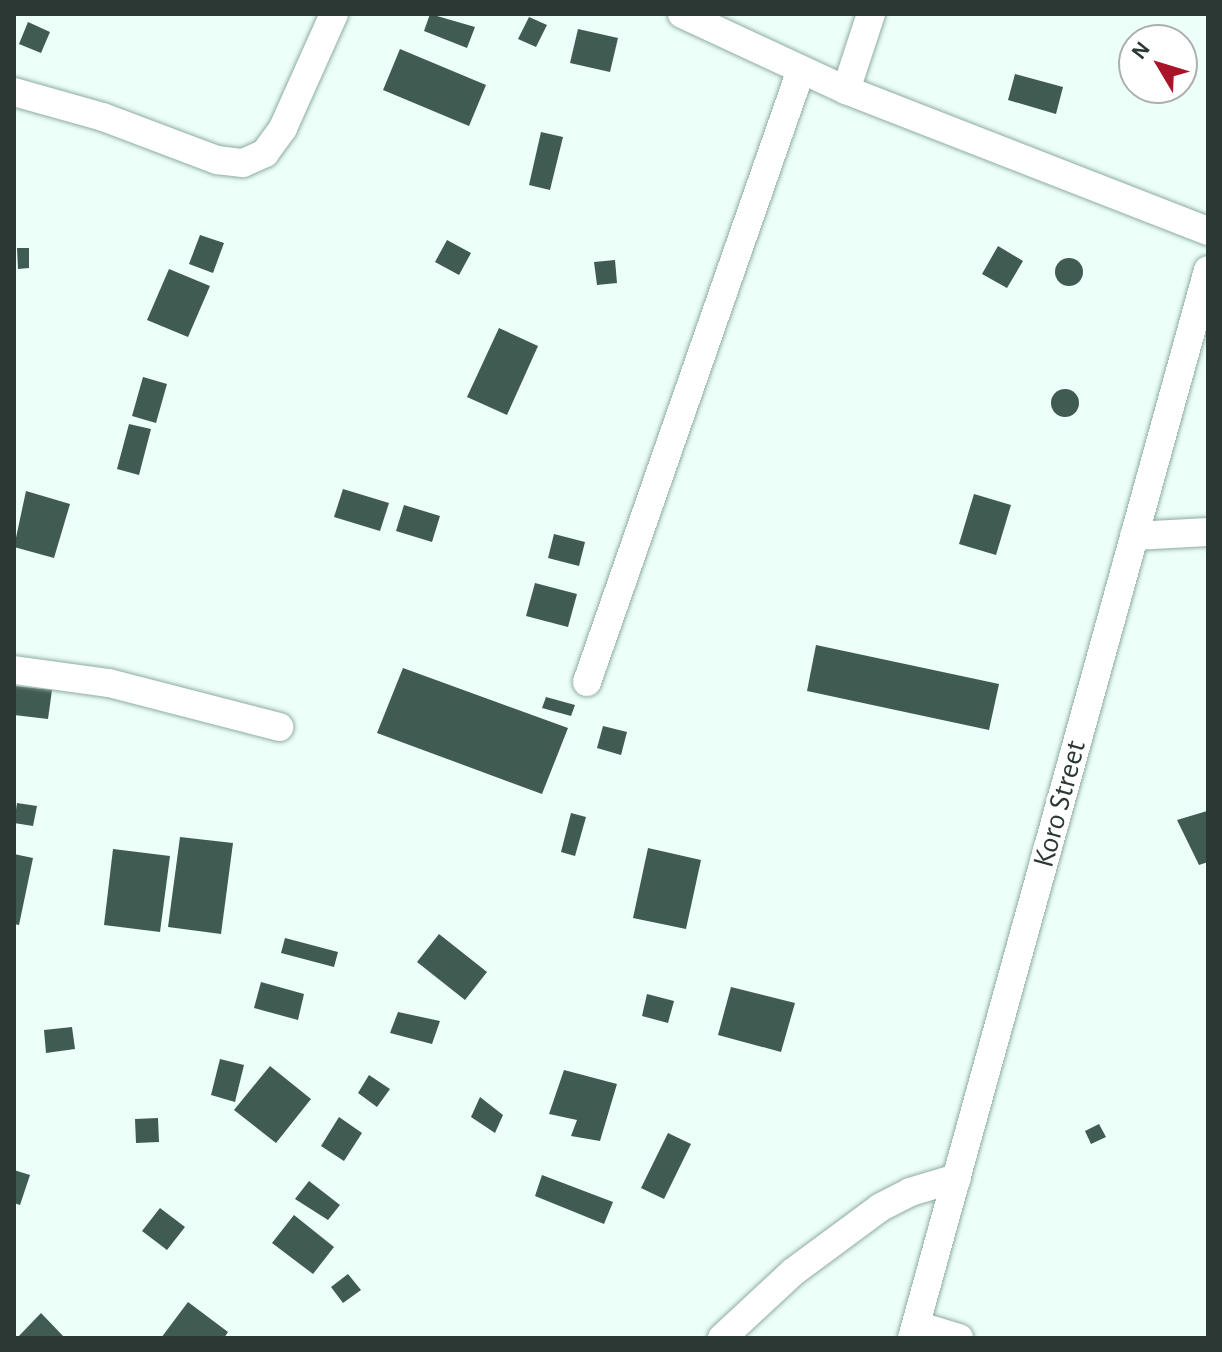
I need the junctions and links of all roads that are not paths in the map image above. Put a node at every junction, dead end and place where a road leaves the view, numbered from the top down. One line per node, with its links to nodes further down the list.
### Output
1 (334, 14): 6 (street)
2 (682, 14): 4 (street)
3 (871, 14): 5 (street)
4 (801, 70): 5 (street); 12 (street)
5 (846, 90): 7 (street)
6 (14, 92)
7 (1208, 231)
8 (1208, 270): 10 (street, Koro Street)
9 (1208, 532): 10 (street)
10 (1134, 536): 14 (street, Koro Street)
11 (14, 670): 13 (street)
12 (587, 682)
13 (279, 727)
14 (957, 1178): 15 (street, Koro Street); 16 (street)
15 (914, 1332): 17 (street)
16 (722, 1338)
17 (959, 1338)

